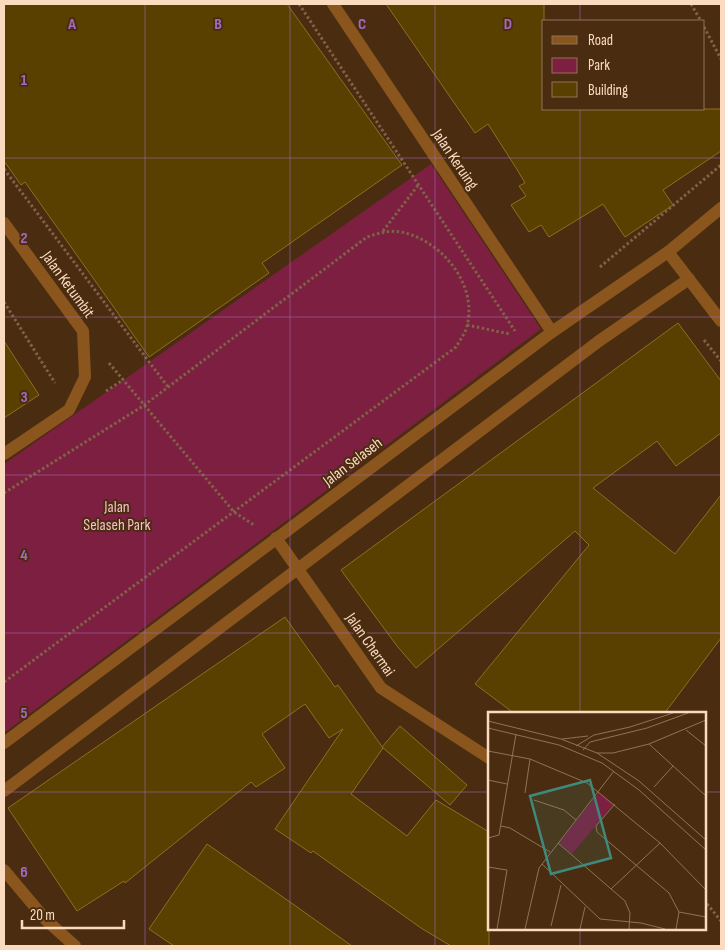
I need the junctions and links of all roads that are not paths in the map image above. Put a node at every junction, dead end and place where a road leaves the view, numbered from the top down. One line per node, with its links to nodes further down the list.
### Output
1 (333, 4): 7 (street, Jalan Keruing)
2 (721, 208): 4 (street, Jalan Selaseh)
3 (4, 223): 8 (street, Jalan Ketumbit)
4 (668, 252): 5 (street); 7 (street, Jalan Selaseh)
5 (689, 279): 6 (street); 10 (street)
6 (721, 321)
7 (552, 332): 9 (street, Jalan Selaseh)
8 (4, 454)
9 (276, 538): 10 (street, Jalan Chermai); 11 (street, Jalan Selaseh)
10 (297, 567): 12 (street, Jalan Chermai); 13 (street)
11 (4, 743)
12 (488, 757)
13 (4, 791)
14 (4, 870): 15 (street)
15 (75, 946)

